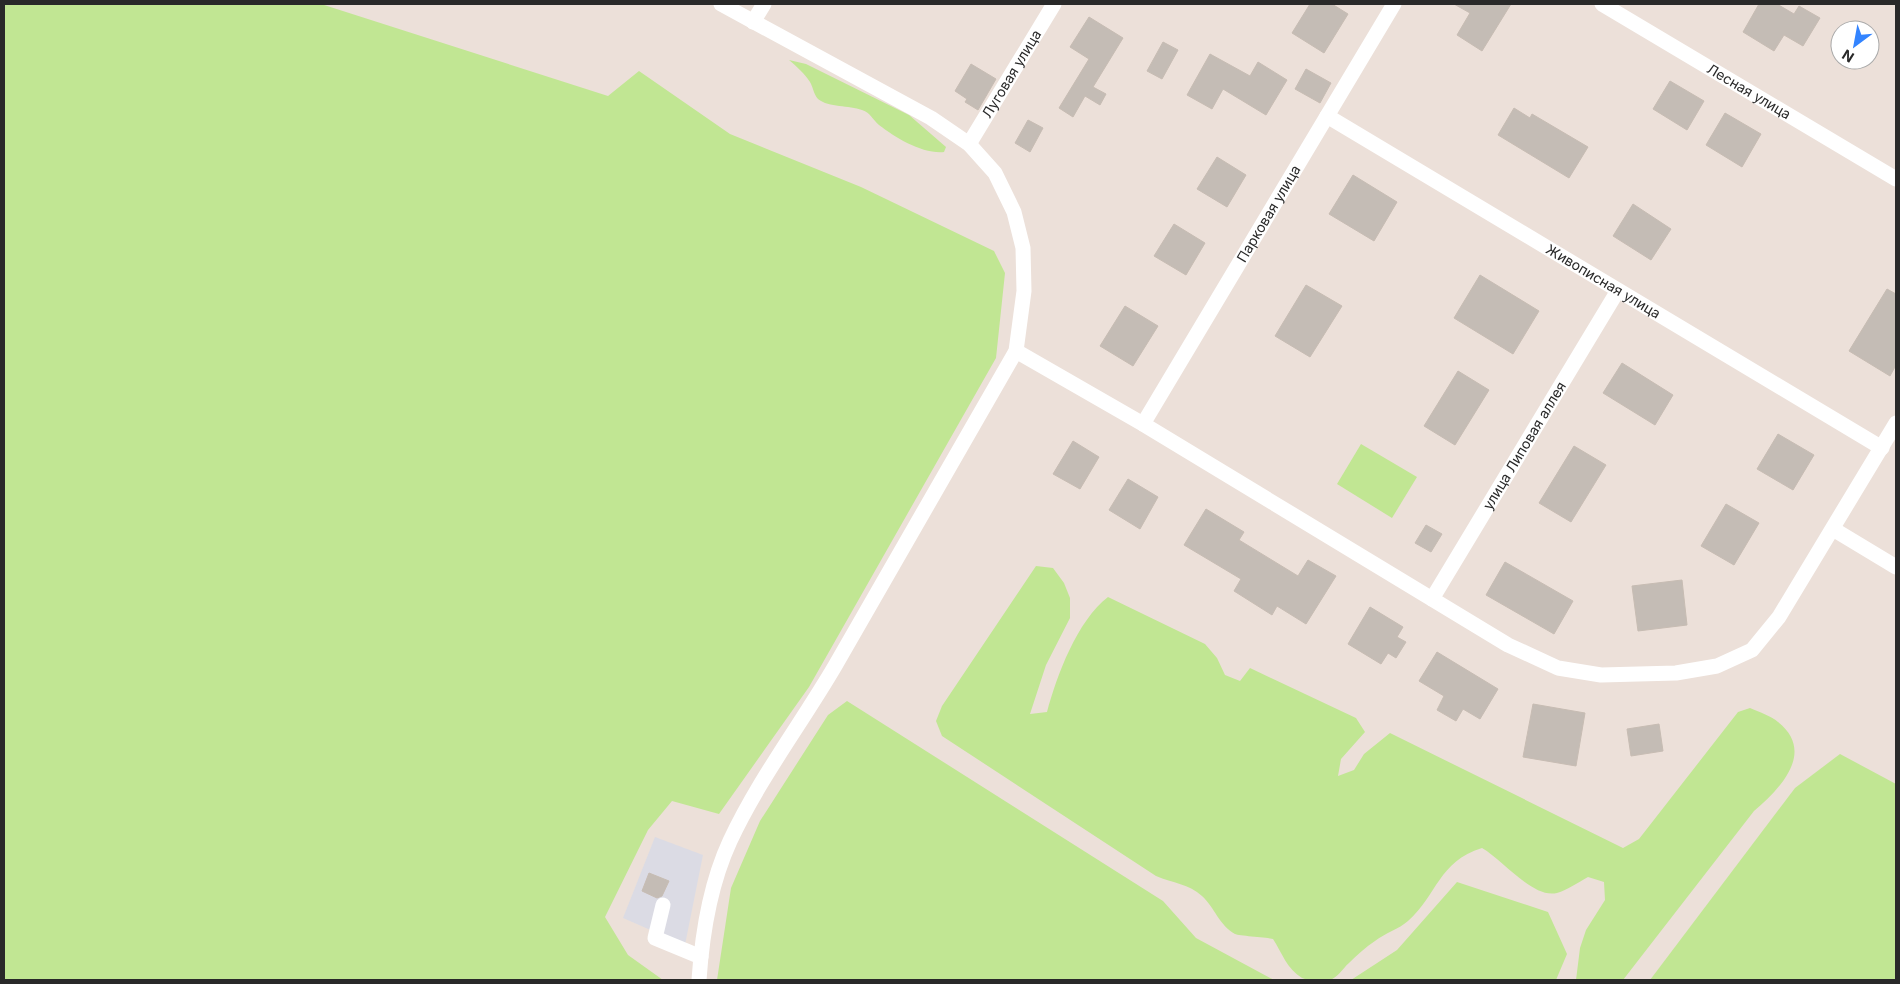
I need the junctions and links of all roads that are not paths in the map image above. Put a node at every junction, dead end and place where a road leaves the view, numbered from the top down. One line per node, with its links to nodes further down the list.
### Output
1 (721, 4): 6 (street)
2 (764, 4): 6 (street)
3 (1054, 4): 8 (street, Луговая улица)
4 (1394, 4): 7 (street, Парковая улица)
5 (1602, 4): 9 (street, Лесная улица)
6 (753, 22): 8 (street)
7 (1327, 116): 10 (street, Живописная улица); 13 (street, Парковая улица)
8 (969, 144): 11 (street)
9 (1896, 179)
10 (1618, 292): 14 (street, Живописная улица); 17 (street, улица Липовая аллея)
11 (1016, 351): 13 (street); 19 (street)
12 (1896, 423): 14 (street)
13 (1142, 424): 17 (street)
14 (1882, 448): 15 (street)
15 (1833, 529): 16 (street); 17 (street)
16 (1896, 567)
17 (1432, 599)
18 (663, 905): 19 (street)
19 (701, 957): 20 (street)
20 (699, 980)

